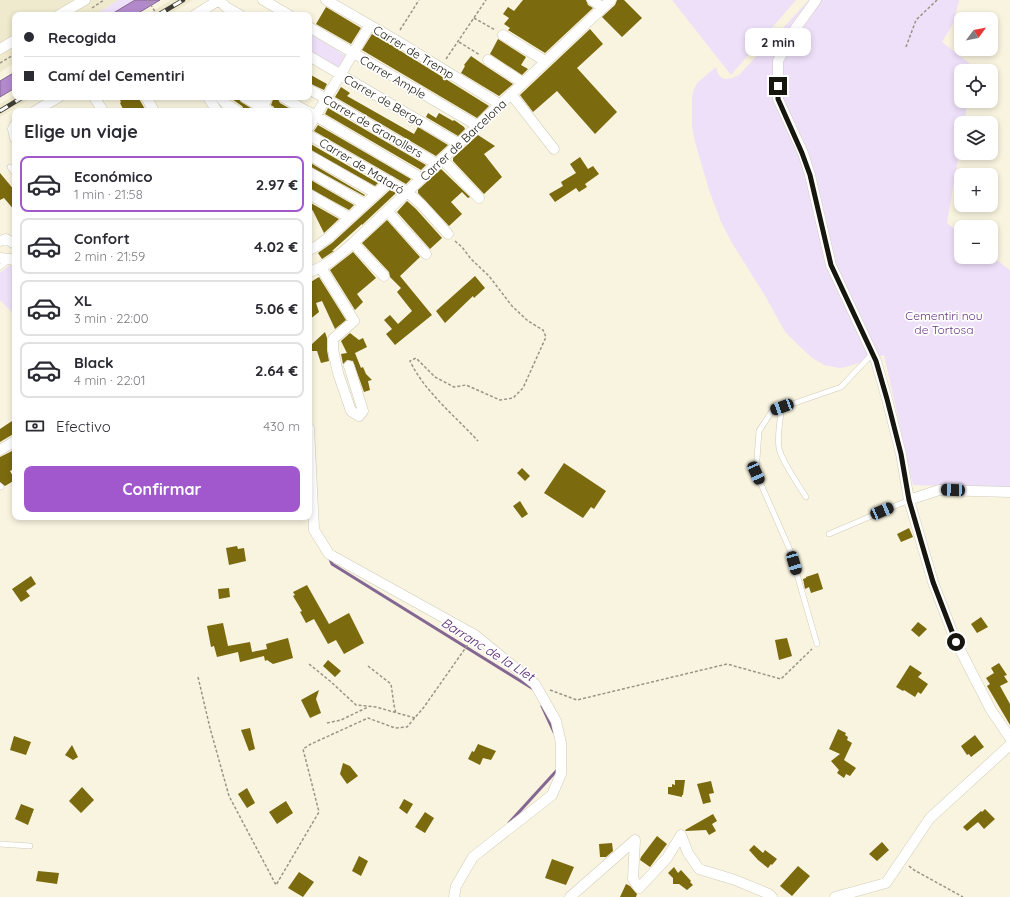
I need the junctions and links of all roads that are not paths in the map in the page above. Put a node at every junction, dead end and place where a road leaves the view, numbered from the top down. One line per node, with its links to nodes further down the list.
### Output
1 (85, 0): 9 (street)
2 (219, 0): 10 (street); 11 (street)
3 (264, 0): 12 (street)
4 (326, 0): 13 (street, Carrer de Tremp)
5 (592, 0): 8 (street)
6 (611, 0): 8 (street, Carrer de Barcelona)
7 (816, 0): 65 (street)
8 (603, 8): 21 (street, Carrer de Barcelona)
9 (64, 12)
10 (200, 12)
11 (235, 12)
12 (284, 12)
13 (370, 25): 18 (street); 30 (street, Carrer de Tremp)
14 (312, 29): 18 (street, Carrer Ample)
15 (503, 35): 21 (street)
16 (12, 42): 17 (street)
17 (0, 49)
18 (354, 53): 22 (street); 36 (street, Carrer Ample)
19 (312, 58): 22 (street, Carrer de Berga)
20 (488, 60): 23 (street)
21 (545, 61): 23 (street, Carrer de Barcelona)
22 (341, 74): 26 (street); 38 (street, Carrer de Berga)
23 (522, 82): 25 (street, Carrer de Barcelona)
24 (312, 91): 26 (street, Carrer de Granollers)
25 (511, 94): 30 (street, Carrer de Barcelona); 39 (street)
26 (326, 99): 34 (street); 41 (street, Carrer de Granollers)
27 (223, 100): 31 (street)
28 (249, 100): 32 (street)
29 (288, 100): 33 (street)
30 (501, 105): 36 (street, Carrer de Barcelona)
31 (232, 108)
32 (261, 108)
33 (302, 108)
34 (312, 111)
35 (312, 114): 45 (street)
36 (478, 126): 38 (street, Carrer de Barcelona)
37 (312, 137): 46 (street, Carrer de Mataró)
38 (459, 144): 41 (street, Carrer de Barcelona)
39 (554, 149)
40 (312, 157): 48 (street)
41 (439, 161): 45 (street, Carrer de Barcelona); 50 (street, Carrer de Granollers)
42 (10, 168): 43 (lane)
43 (12, 170)
44 (312, 174): 51 (street)
45 (421, 178): 47 (street, Carrer de Barcelona)
46 (390, 181): 47 (street, Carrer de Mataró); 48 (street)
47 (407, 192): 52 (street, Carrer de Barcelona); 54 (street, Carrer de Mataró)
48 (377, 194): 51 (street)
49 (312, 196): 53 (street)
50 (479, 198)
51 (365, 204): 53 (street)
52 (387, 211): 57 (street, Carrer de Barcelona); 59 (street)
53 (349, 219): 58 (street)
54 (448, 234)
55 (0, 241): 56 (street)
56 (12, 242)
57 (353, 242): 62 (street, Carrer de Barcelona); 64 (street)
58 (312, 248)
59 (426, 254)
60 (10, 259): 61 (lane)
61 (0, 267)
62 (321, 268): 63 (street, Carrer de Barcelona); 66 (street)
63 (312, 271)
64 (384, 276)
65 (872, 354): 67 (lane); 73 (street)
66 (349, 366)
67 (782, 407): 72 (lane); 75 (lane)
68 (12, 446): 69 (street)
69 (0, 450)
70 (312, 489): 80 (street)
71 (1010, 492): 73 (street)
72 (806, 498)
73 (909, 500): 74 (lane); 76 (street)
74 (829, 534)
75 (817, 644)
76 (1010, 738)
77 (1010, 745): 83 (street)
78 (0, 844): 79 (lane)
79 (30, 846)
80 (454, 897)
81 (570, 897): 82 (street)
82 (772, 897)
83 (835, 897)

